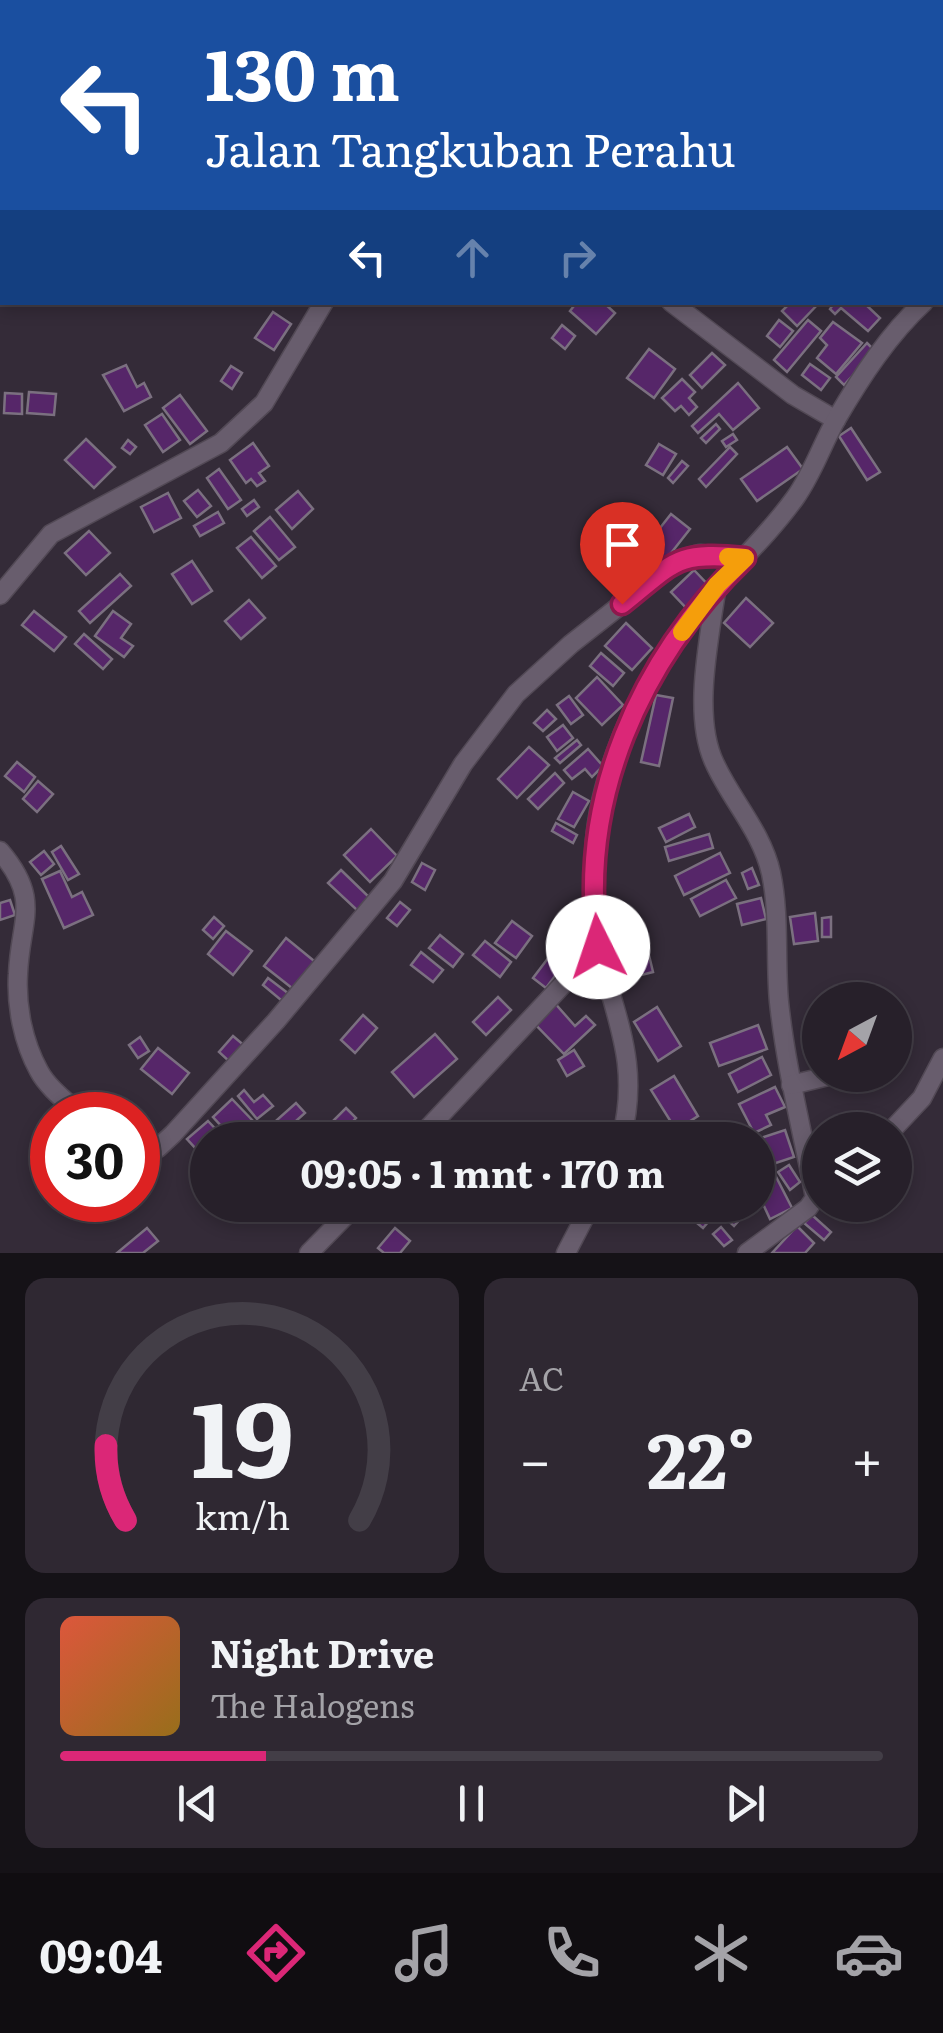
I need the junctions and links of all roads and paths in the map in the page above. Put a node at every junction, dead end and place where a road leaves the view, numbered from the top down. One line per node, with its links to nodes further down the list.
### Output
1 (322, 305): 7 (street)
2 (674, 305): 4 (street)
3 (921, 305): 4 (street)
4 (836, 420): 5 (street)
5 (745, 558): 6 (street); 18 (street)
6 (717, 585): 9 (street); 12 (street)
7 (0, 595)
8 (0, 851): 13 (street)
9 (598, 947): 15 (street); 16 (street)
10 (943, 1058): 14 (street)
11 (802, 1083): 12 (street)
12 (792, 1086): 17 (street)
13 (57, 1092)
14 (909, 1112)
15 (434, 1122)
16 (625, 1122)
17 (802, 1128)
18 (160, 1146)
19 (802, 1212): 24 (street)
20 (339, 1222): 22 (street)
21 (582, 1222): 23 (street)
22 (309, 1253)
23 (566, 1253)
24 (747, 1253)

